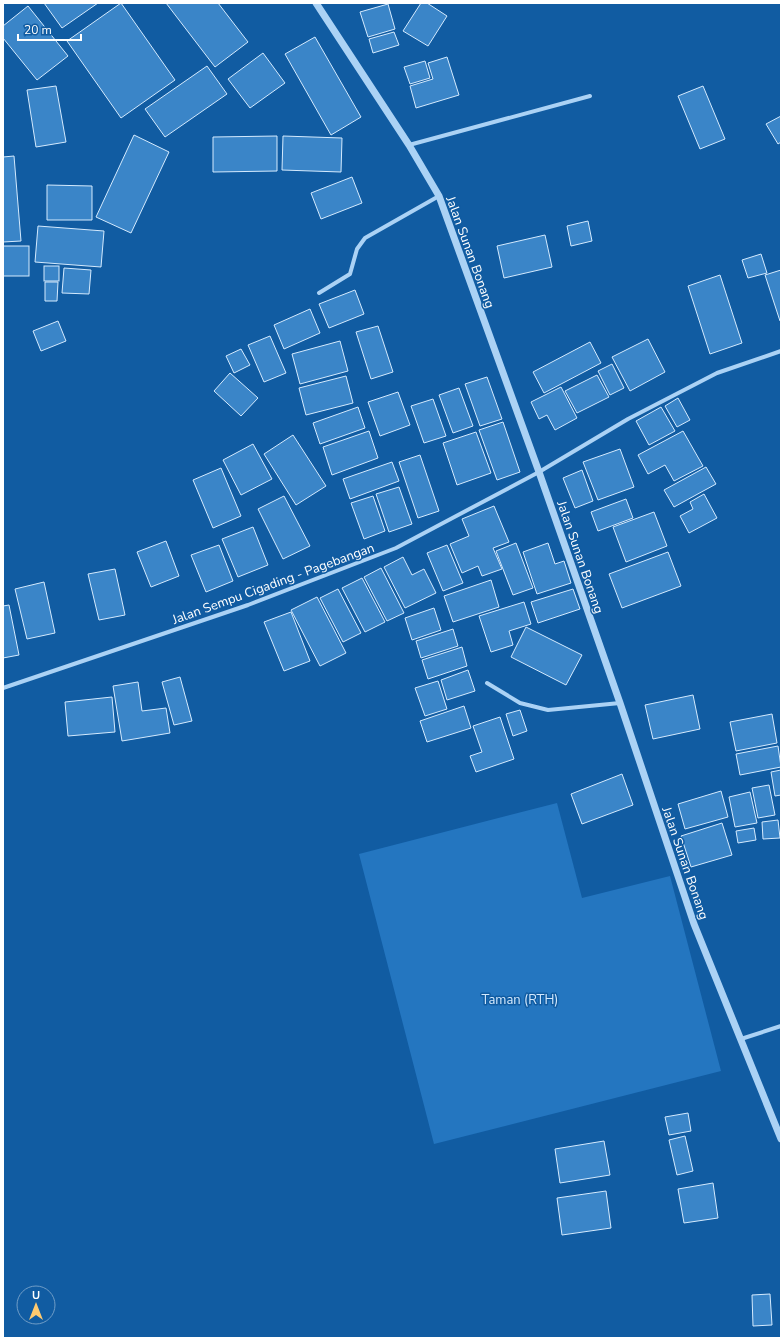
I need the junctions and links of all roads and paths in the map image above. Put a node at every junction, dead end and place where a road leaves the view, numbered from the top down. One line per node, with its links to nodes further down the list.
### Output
1 (316, 3): 3 (street, Jalan Sunan Bonang)
2 (590, 96): 3 (street)
3 (409, 145): 4 (street, Jalan Sunan Bonang)
4 (439, 196): 5 (street); 7 (street, Jalan Sunan Bonang)
5 (319, 293)
6 (781, 351): 7 (street, Jalan Sempu Cigading - Pagebangan)
7 (539, 472): 9 (street, Jalan Sempu Cigading - Pagebangan); 10 (street, Jalan Sunan Bonang)
8 (487, 683): 10 (street)
9 (3, 688)
10 (620, 703): 12 (street, Jalan Sunan Bonang)
11 (781, 1026): 12 (street)
12 (740, 1039): 13 (street, Jalan Sunan Bonang)
13 (781, 1139)

